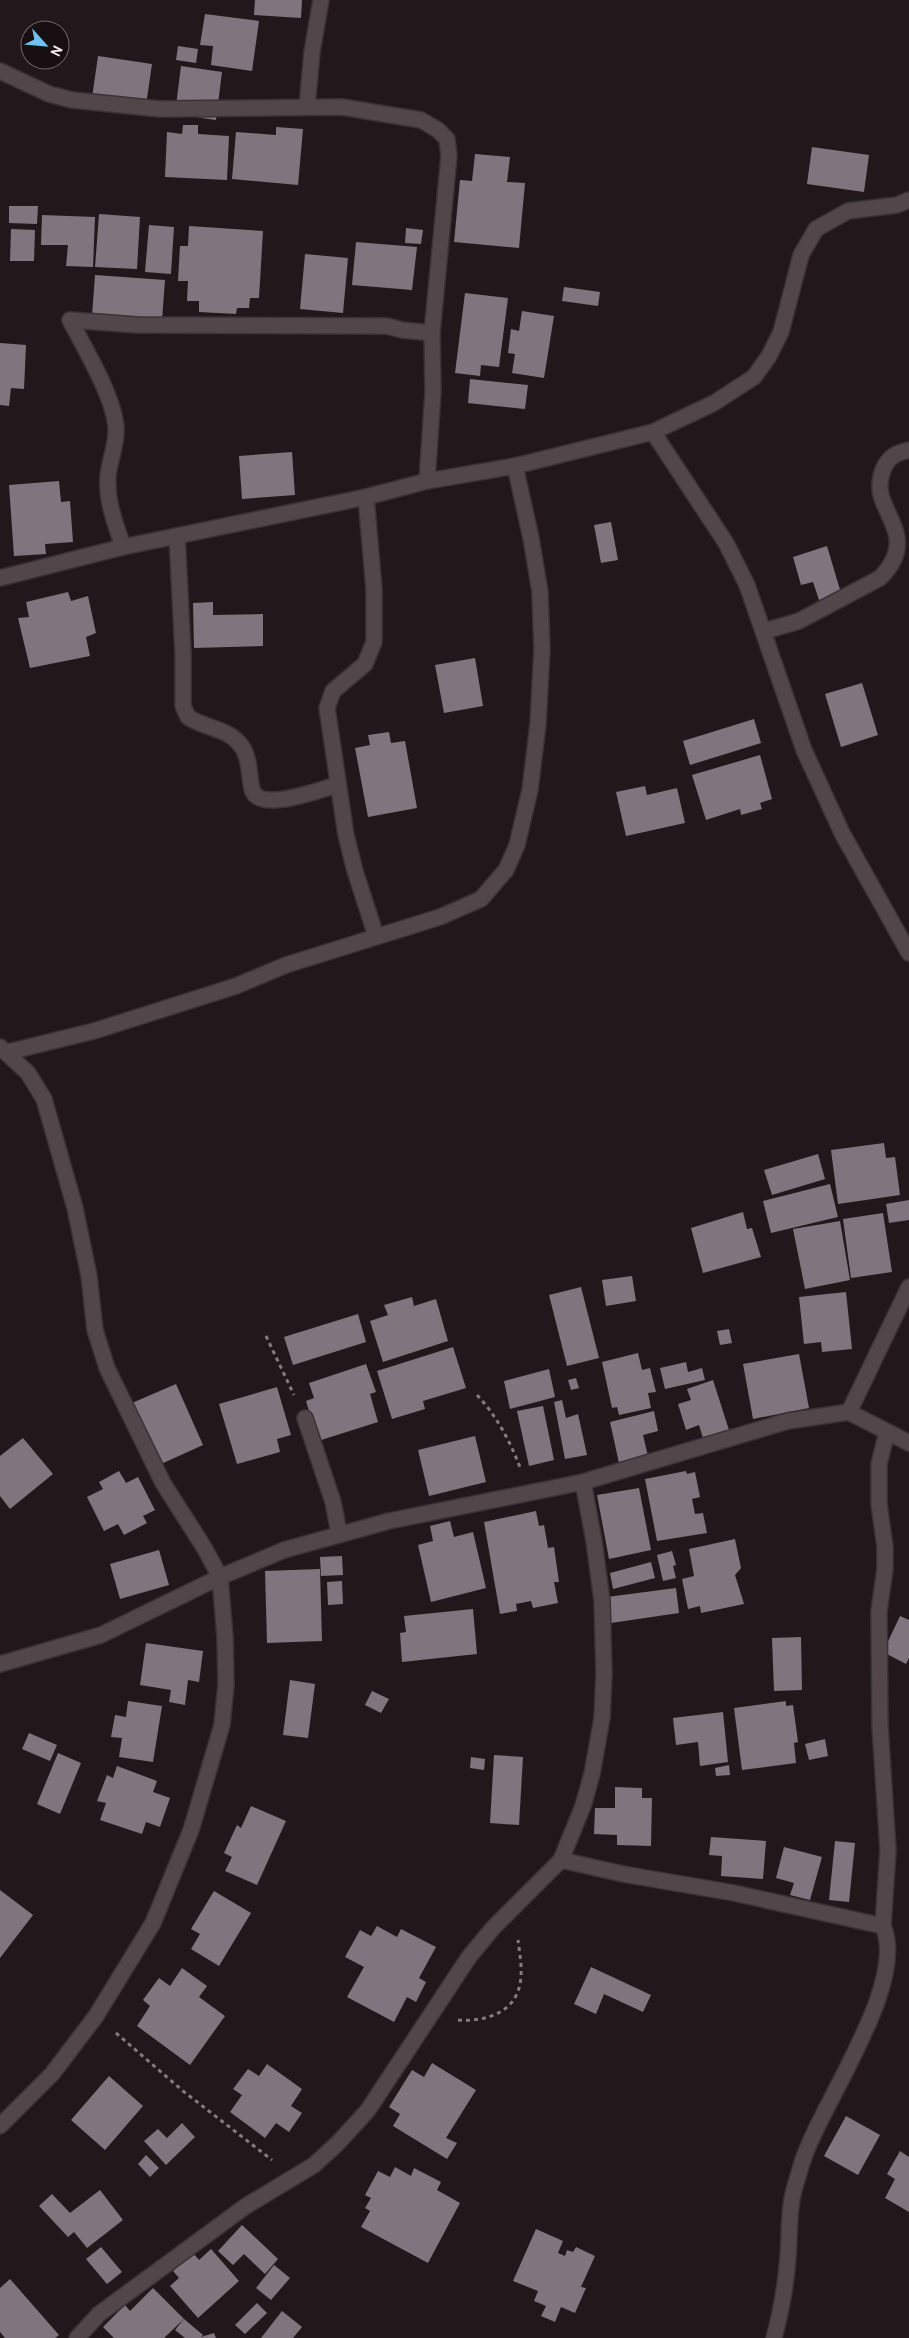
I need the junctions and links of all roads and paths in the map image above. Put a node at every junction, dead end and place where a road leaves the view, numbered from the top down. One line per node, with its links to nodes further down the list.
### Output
1 (321, 0): 3 (street)
2 (0, 71): 3 (street)
3 (307, 107): 5 (street)
4 (909, 200): 6 (street)
5 (432, 333): 9 (street); 12 (street)
6 (652, 432): 8 (street); 14 (street)
7 (909, 450): 14 (street)
8 (515, 466): 9 (street); 16 (street)
9 (427, 481): 10 (street)
10 (366, 497): 11 (street); 15 (street)
11 (177, 536): 12 (street); 15 (street)
12 (123, 547): 13 (street)
13 (0, 578)
14 (764, 632): 17 (street)
15 (337, 785): 16 (street)
16 (376, 936): 18 (street)
17 (909, 953)
18 (4, 1049): 29 (street)
19 (909, 1287): 22 (street)
20 (266, 1336): 23 (path)
21 (477, 1396): 27 (path)
22 (849, 1412): 24 (street); 26 (street)
23 (304, 1418): 28 (street)
24 (887, 1432): 25 (street); 33 (street)
25 (909, 1443)
26 (583, 1482): 27 (street); 31 (street)
27 (526, 1493): 28 (street)
28 (339, 1534): 29 (street)
29 (220, 1577): 30 (street); 34 (street)
30 (0, 1664)
31 (561, 1860): 32 (street); 33 (street)
32 (515, 1905): 35 (street); 35 (path)
33 (883, 1926): 39 (street)
34 (96, 2016): 36 (street); 37 (path)
35 (430, 2016): 37 (street)
36 (0, 2126)
37 (294, 2177): 38 (street)
38 (77, 2338)
39 (774, 2338)

